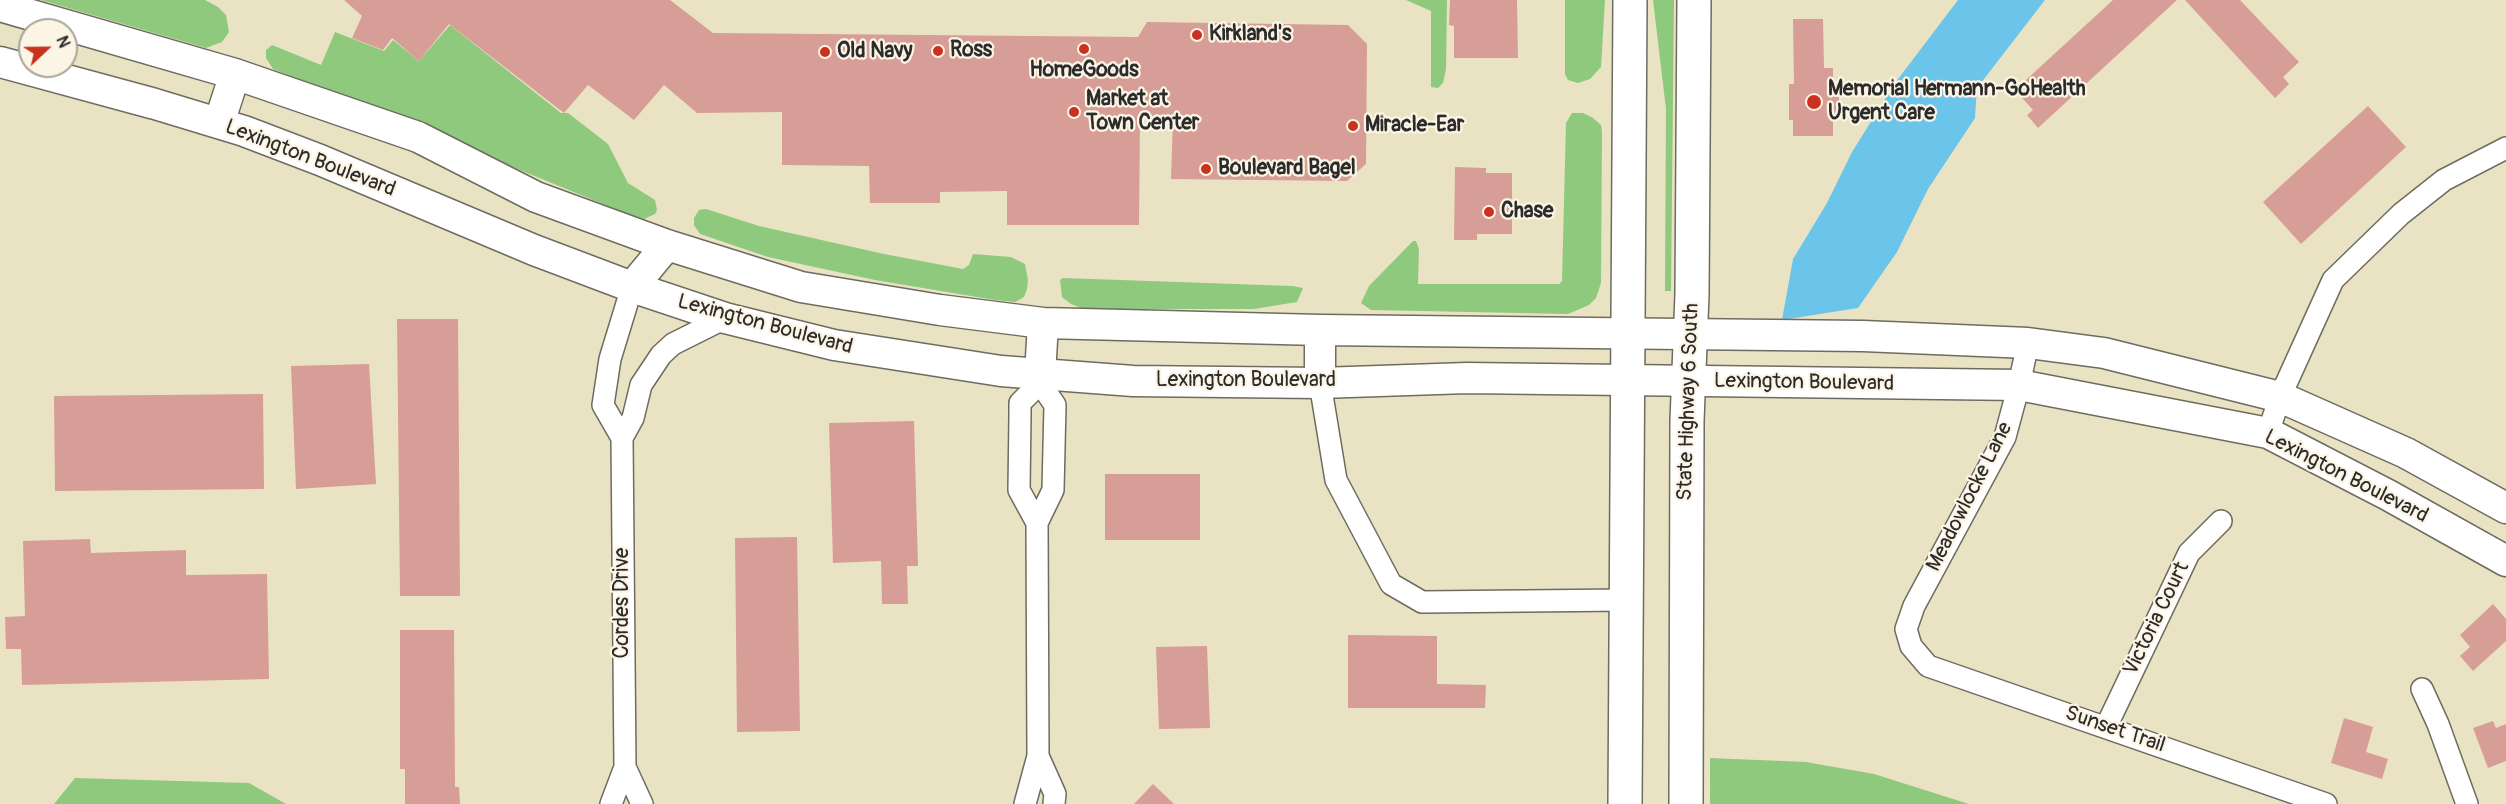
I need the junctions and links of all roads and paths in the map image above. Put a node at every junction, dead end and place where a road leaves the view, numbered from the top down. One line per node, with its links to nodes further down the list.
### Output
1 (1630, 0): 13 (main road)
2 (1694, 0): 14 (main road, State Highway 6 South)
3 (0, 6): 5 (main road, Lexington Boulevard)
4 (0, 62): 6 (main road, Lexington Boulevard)
5 (235, 74): 6 (main road); 8 (main road, Lexington Boulevard)
6 (219, 123): 9 (main road, Lexington Boulevard)
7 (2506, 148): 21 (street)
8 (667, 245): 9 (main road); 11 (main road, Lexington Boulevard)
9 (632, 287): 10 (main road, Lexington Boulevard); 23 (street, Cordes Drive)
10 (725, 318): 16 (main road, Lexington Boulevard); 23 (street, Cordes Drive)
11 (1043, 323): 12 (main road, Lexington Boulevard); 16 (main road)
12 (1320, 330): 13 (main road, Lexington Boulevard); 19 (main road)
13 (1628, 334): 14 (main road, Lexington Boulevard); 17 (main road)
14 (1691, 336): 15 (main road, Lexington Boulevard); 18 (main road, State Highway 6 South)
15 (2028, 343): 20 (street, Meadowlocke Lane); 21 (main road, Lexington Boulevard)
16 (1040, 379): 19 (main road, Lexington Boulevard); 26 (street); 26 (street)
17 (1628, 381): 18 (main road, Lexington Boulevard); 19 (main road, Lexington Boulevard); 28 (main road)
18 (1689, 382): 20 (main road, Lexington Boulevard); 39 (main road, State Highway 6 South)
19 (1320, 383): 28 (street)
20 (2019, 385): 22 (main road, Lexington Boulevard); 29 (street, Meadowlocke Lane)
21 (2280, 397): 22 (street); 24 (main road, Lexington Boulevard)
22 (2268, 433): 27 (main road, Lexington Boulevard)
23 (622, 438): 33 (street, Cordes Drive)
24 (2506, 508)
25 (2220, 520): 31 (street, Victoria Court)
26 (1037, 522): 32 (street)
27 (2506, 561)
28 (1626, 600): 38 (main road)
29 (1911, 646): 31 (street, Sunset Trail)
30 (2422, 689): 41 (street)
31 (2106, 727): 40 (street, Sunset Trail)
32 (1038, 756): 36 (street); 37 (street)
33 (624, 767): 34 (street, Cordes Drive); 35 (street, Cordes Drive)
34 (611, 804)
35 (642, 804)
36 (1025, 804)
37 (1054, 804)
38 (1625, 804)
39 (1686, 804)
40 (2326, 804)
41 (2466, 804)

